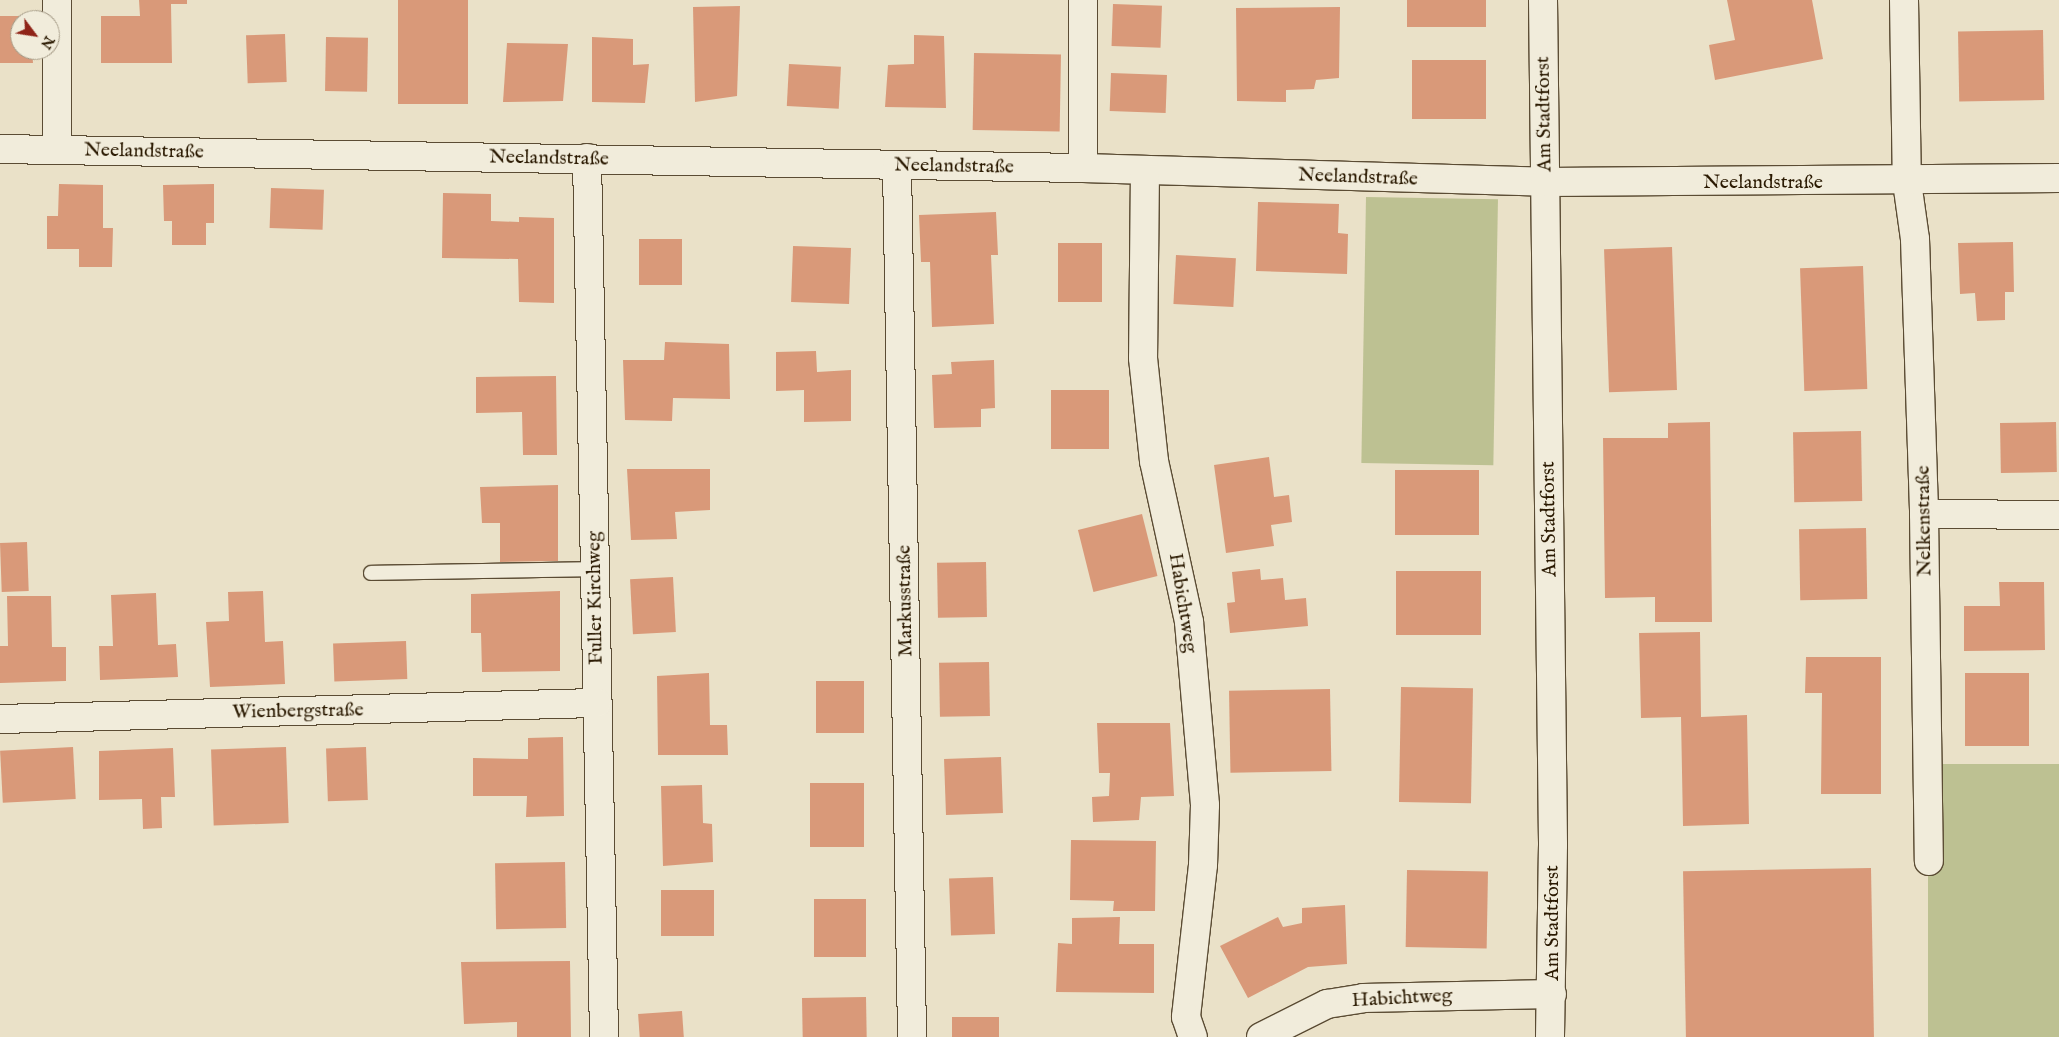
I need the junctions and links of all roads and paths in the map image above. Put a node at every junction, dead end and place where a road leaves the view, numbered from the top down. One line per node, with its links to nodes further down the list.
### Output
1 (57, 0): 6 (street)
2 (1083, 0): 9 (street)
3 (1543, 0): 12 (street, Am Stadtforst)
4 (1904, 0): 13 (street)
5 (0, 149): 6 (street, Neelandstraße)
6 (57, 150): 7 (street, Neelandstraße)
7 (587, 158): 8 (street, Neelandstraße); 16 (street, Fuller Kirchweg)
8 (897, 166): 9 (street, Neelandstraße); 23 (street, Markusstraße)
9 (1083, 168): 10 (street, Neelandstraße)
10 (1145, 170): 12 (street, Neelandstraße); 24 (street, Habichtweg)
11 (2059, 178): 13 (street, Neelandstraße)
12 (1545, 182): 13 (street, Neelandstraße); 21 (street, Am Stadtforst)
13 (1907, 182): 14 (street, Nelkenstraße)
14 (1924, 514): 15 (street); 20 (street, Nelkenstraße)
15 (2059, 515)
16 (594, 569): 17 (lane); 18 (street, Fuller Kirchweg)
17 (371, 573)
18 (597, 703): 19 (street, Wienbergstraße); 22 (street, Fuller Kirchweg)
19 (0, 719)
20 (1929, 861)
21 (1552, 994): 25 (street, Habichtweg); 26 (street, Am Stadtforst)
22 (604, 1037)
23 (912, 1037)
24 (1193, 1037)
25 (1261, 1037)
26 (1550, 1037)

